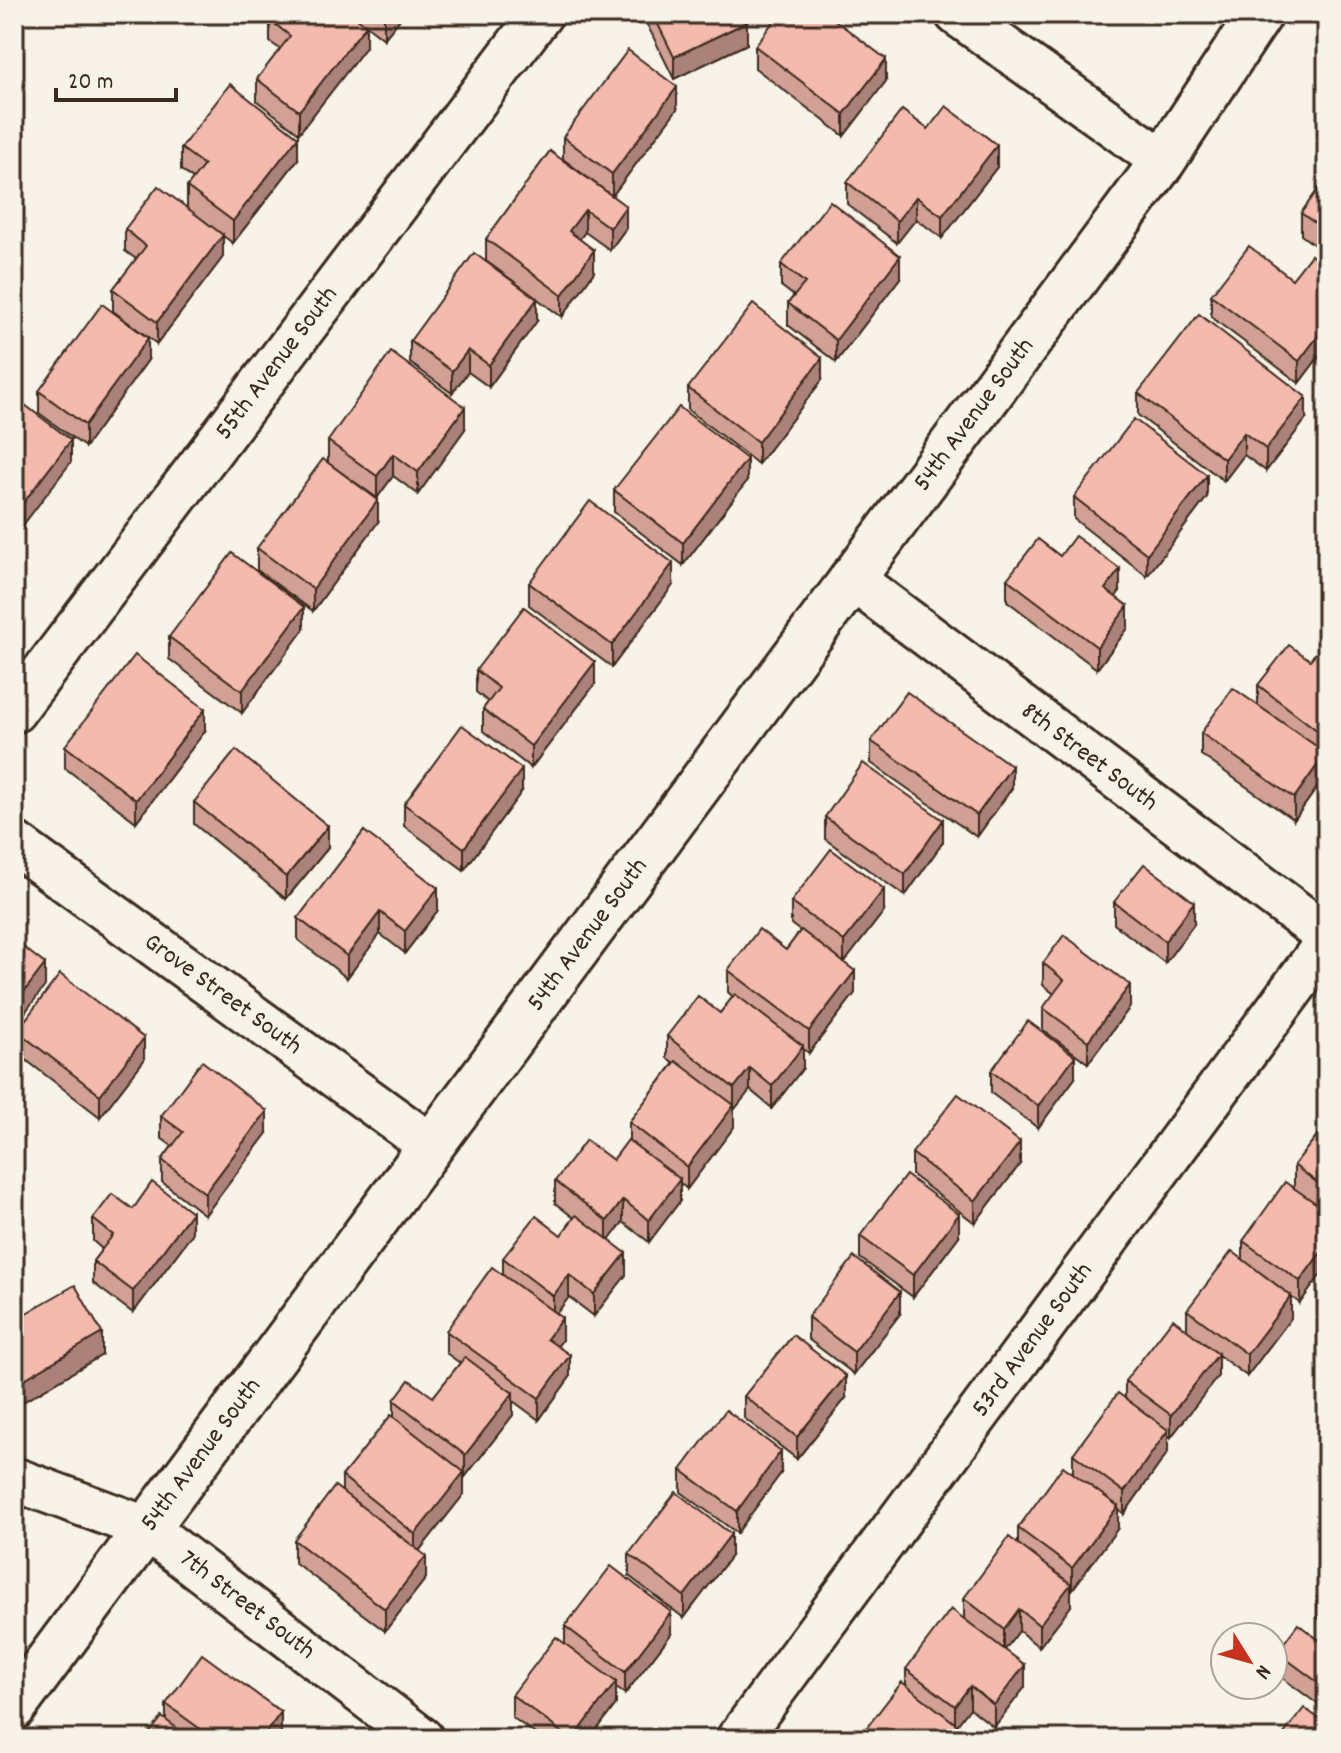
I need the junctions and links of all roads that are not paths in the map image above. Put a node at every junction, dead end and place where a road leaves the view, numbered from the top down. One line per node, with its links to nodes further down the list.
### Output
1 (541, 14): 7 (street, 55th Avenue South)
2 (957, 14): 5 (street)
3 (1260, 14): 5 (street, 54th Avenue South)
4 (1293, 14): 5 (street, 54th Avenue South)
5 (1163, 161): 6 (street, 54th Avenue South)
6 (851, 578): 9 (street, 8th Street South); 11 (street, 54th Avenue South)
7 (14, 711)
8 (14, 843): 11 (street, Grove Street South)
9 (1327, 936)
10 (1327, 942): 16 (street, 53rd Avenue South)
11 (430, 1145): 13 (street, 54th Avenue South)
12 (14, 1479): 13 (street, 7th Street South)
13 (146, 1528): 14 (street, 54th Avenue South); 15 (street, 7th Street South)
14 (14, 1707)
15 (422, 1739)
16 (738, 1739)

